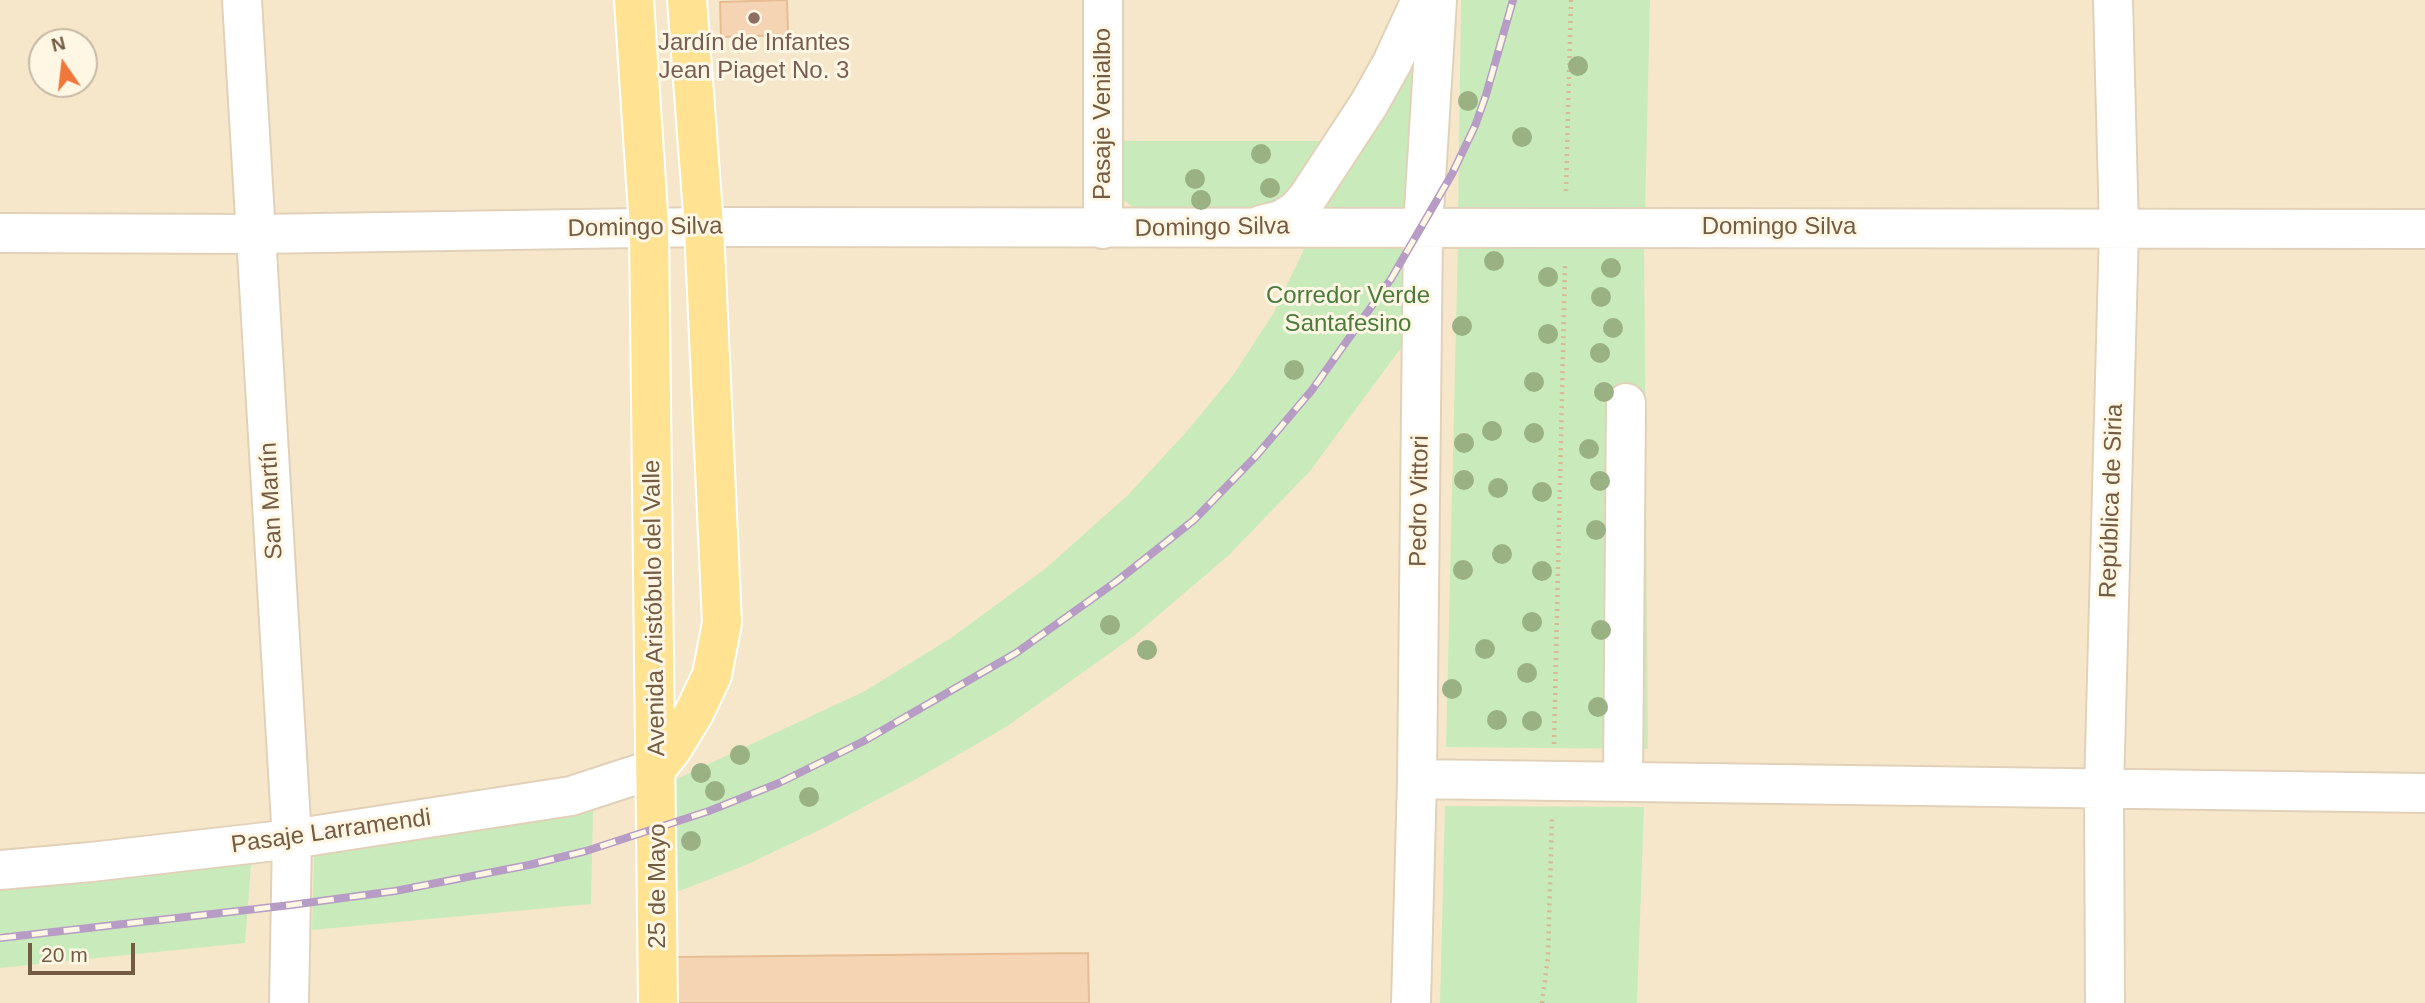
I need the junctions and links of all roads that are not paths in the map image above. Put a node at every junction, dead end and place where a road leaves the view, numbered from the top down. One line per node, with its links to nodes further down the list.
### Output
1 (242, 0): 16 (street, San Martín)
2 (634, 0): 10 (main road, Avenida Aristóbulo del Valle)
3 (687, 0): 8 (main road, Avenida Aristóbulo del Valle)
4 (1103, 0): 12 (street, Pasaje Venialbo)
5 (1421, 0): 11 (street)
6 (1437, 0): 9 (street, Pedro Vittori)
7 (2113, 0): 13 (street, República de Siria)
8 (704, 227): 10 (street, Domingo Silva); 12 (street, Domingo Silva); 18 (main road, Avenida Aristóbulo del Valle)
9 (1423, 227): 11 (street, Domingo Silva); 13 (street, Domingo Silva); 19 (street, Pedro Vittori)
10 (649, 228): 16 (street, Domingo Silva); 18 (main road, Avenida Aristóbulo del Valle)
11 (1252, 228): 12 (street, Domingo Silva)
12 (1103, 229)
13 (2119, 229): 14 (street, Domingo Silva); 21 (street, República de Siria)
14 (2425, 229)
15 (0, 233): 16 (street, Domingo Silva)
16 (257, 233): 23 (street, San Martín)
17 (1626, 403): 20 (street)
18 (657, 768): 23 (street, Pasaje Larramendi); 26 (main road, 25 de Mayo)
19 (1417, 779): 20 (street); 27 (street, Pedro Vittori)
20 (1623, 781): 21 (street)
21 (2104, 789): 22 (street); 28 (street, República de Siria)
22 (2425, 793)
23 (292, 839): 24 (street, Pasaje Larramendi); 25 (street, San Martín)
24 (0, 870)
25 (289, 1003)
26 (658, 1003)
27 (1411, 1003)
28 (2105, 1003)

